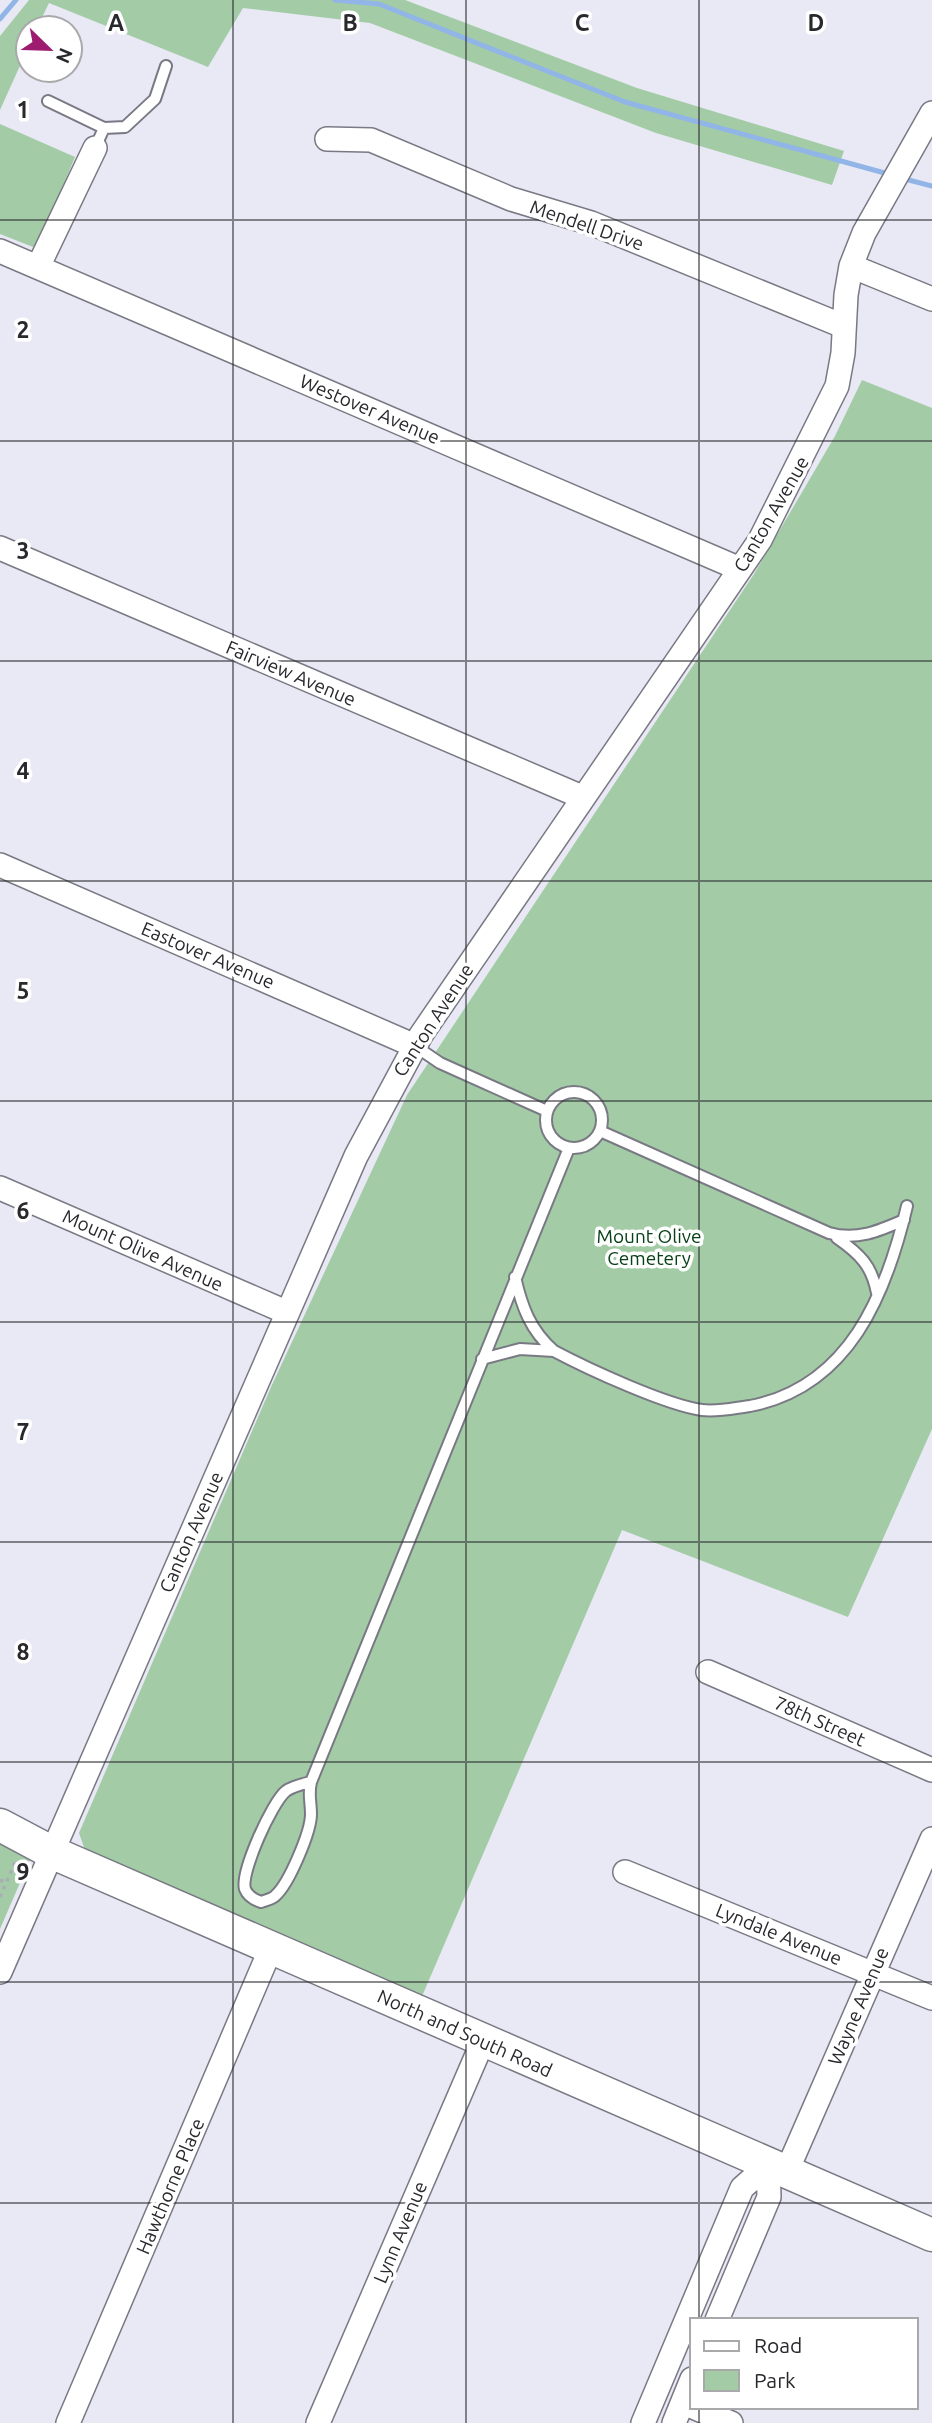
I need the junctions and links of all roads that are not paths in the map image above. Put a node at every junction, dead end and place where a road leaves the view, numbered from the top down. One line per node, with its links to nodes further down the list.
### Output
1 (166, 66): 4 (lane)
2 (48, 101): 4 (lane)
3 (932, 113): 7 (street, Canton Avenue)
4 (99, 138): 8 (street)
5 (327, 139): 10 (street, Mendell Drive)
6 (0, 251): 8 (street, Westover Avenue)
7 (851, 266): 9 (street); 10 (street, Canton Avenue)
8 (38, 267): 12 (street, Westover Avenue)
9 (932, 299)
10 (843, 326): 12 (street, Canton Avenue)
11 (0, 548): 13 (street, Fairview Avenue)
12 (740, 569): 13 (street, Canton Avenue)
13 (582, 797): 15 (street, Canton Avenue)
14 (0, 865): 15 (street, Eastover Avenue)
15 (415, 1046): 16 (lane); 25 (street, Canton Avenue)
16 (547, 1111): 17 (lane); 18 (lane)
17 (600, 1131): 18 (lane); 22 (lane)
18 (569, 1148): 23 (lane)
19 (0, 1188): 25 (street, Mount Olive Avenue)
20 (907, 1206): 21 (lane)
21 (904, 1220): 22 (lane); 24 (lane)
22 (829, 1233): 24 (lane)
23 (515, 1277): 26 (lane); 27 (lane)
24 (877, 1296): 26 (lane)
25 (286, 1312): 33 (street, Canton Avenue)
26 (554, 1350): 27 (lane)
27 (482, 1359): 30 (lane)
28 (708, 1672): 29 (street, 78th Street)
29 (932, 1770)
30 (311, 1782): 30 (lane)
31 (0, 1825): 33 (street, North and South Road)
32 (932, 1839): 37 (street, Wayne Avenue)
33 (51, 1852): 35 (street, North and South Road); 36 (street, Canton Avenue)
34 (625, 1872): 37 (street, Lyndale Avenue)
35 (271, 1948): 39 (street, North and South Road); 46 (street, Hawthorne Place)
36 (0, 1972)
37 (872, 1972): 38 (street, Lyndale Avenue); 40 (street, Wayne Avenue)
38 (932, 1998)
39 (482, 2041): 40 (street, North and South Road); 47 (street, Lynn Avenue)
40 (777, 2169): 41 (street, North and South Road); 42 (street, Wayne Avenue); 44 (street, Wayne Avenue)
41 (932, 2235)
42 (718, 2318)
43 (690, 2388): 45 (street)
44 (656, 2392): 45 (street); 48 (street, Wayne Avenue)
45 (685, 2410): 49 (street)
46 (68, 2423)
47 (318, 2423)
48 (643, 2423)
49 (731, 2423)

